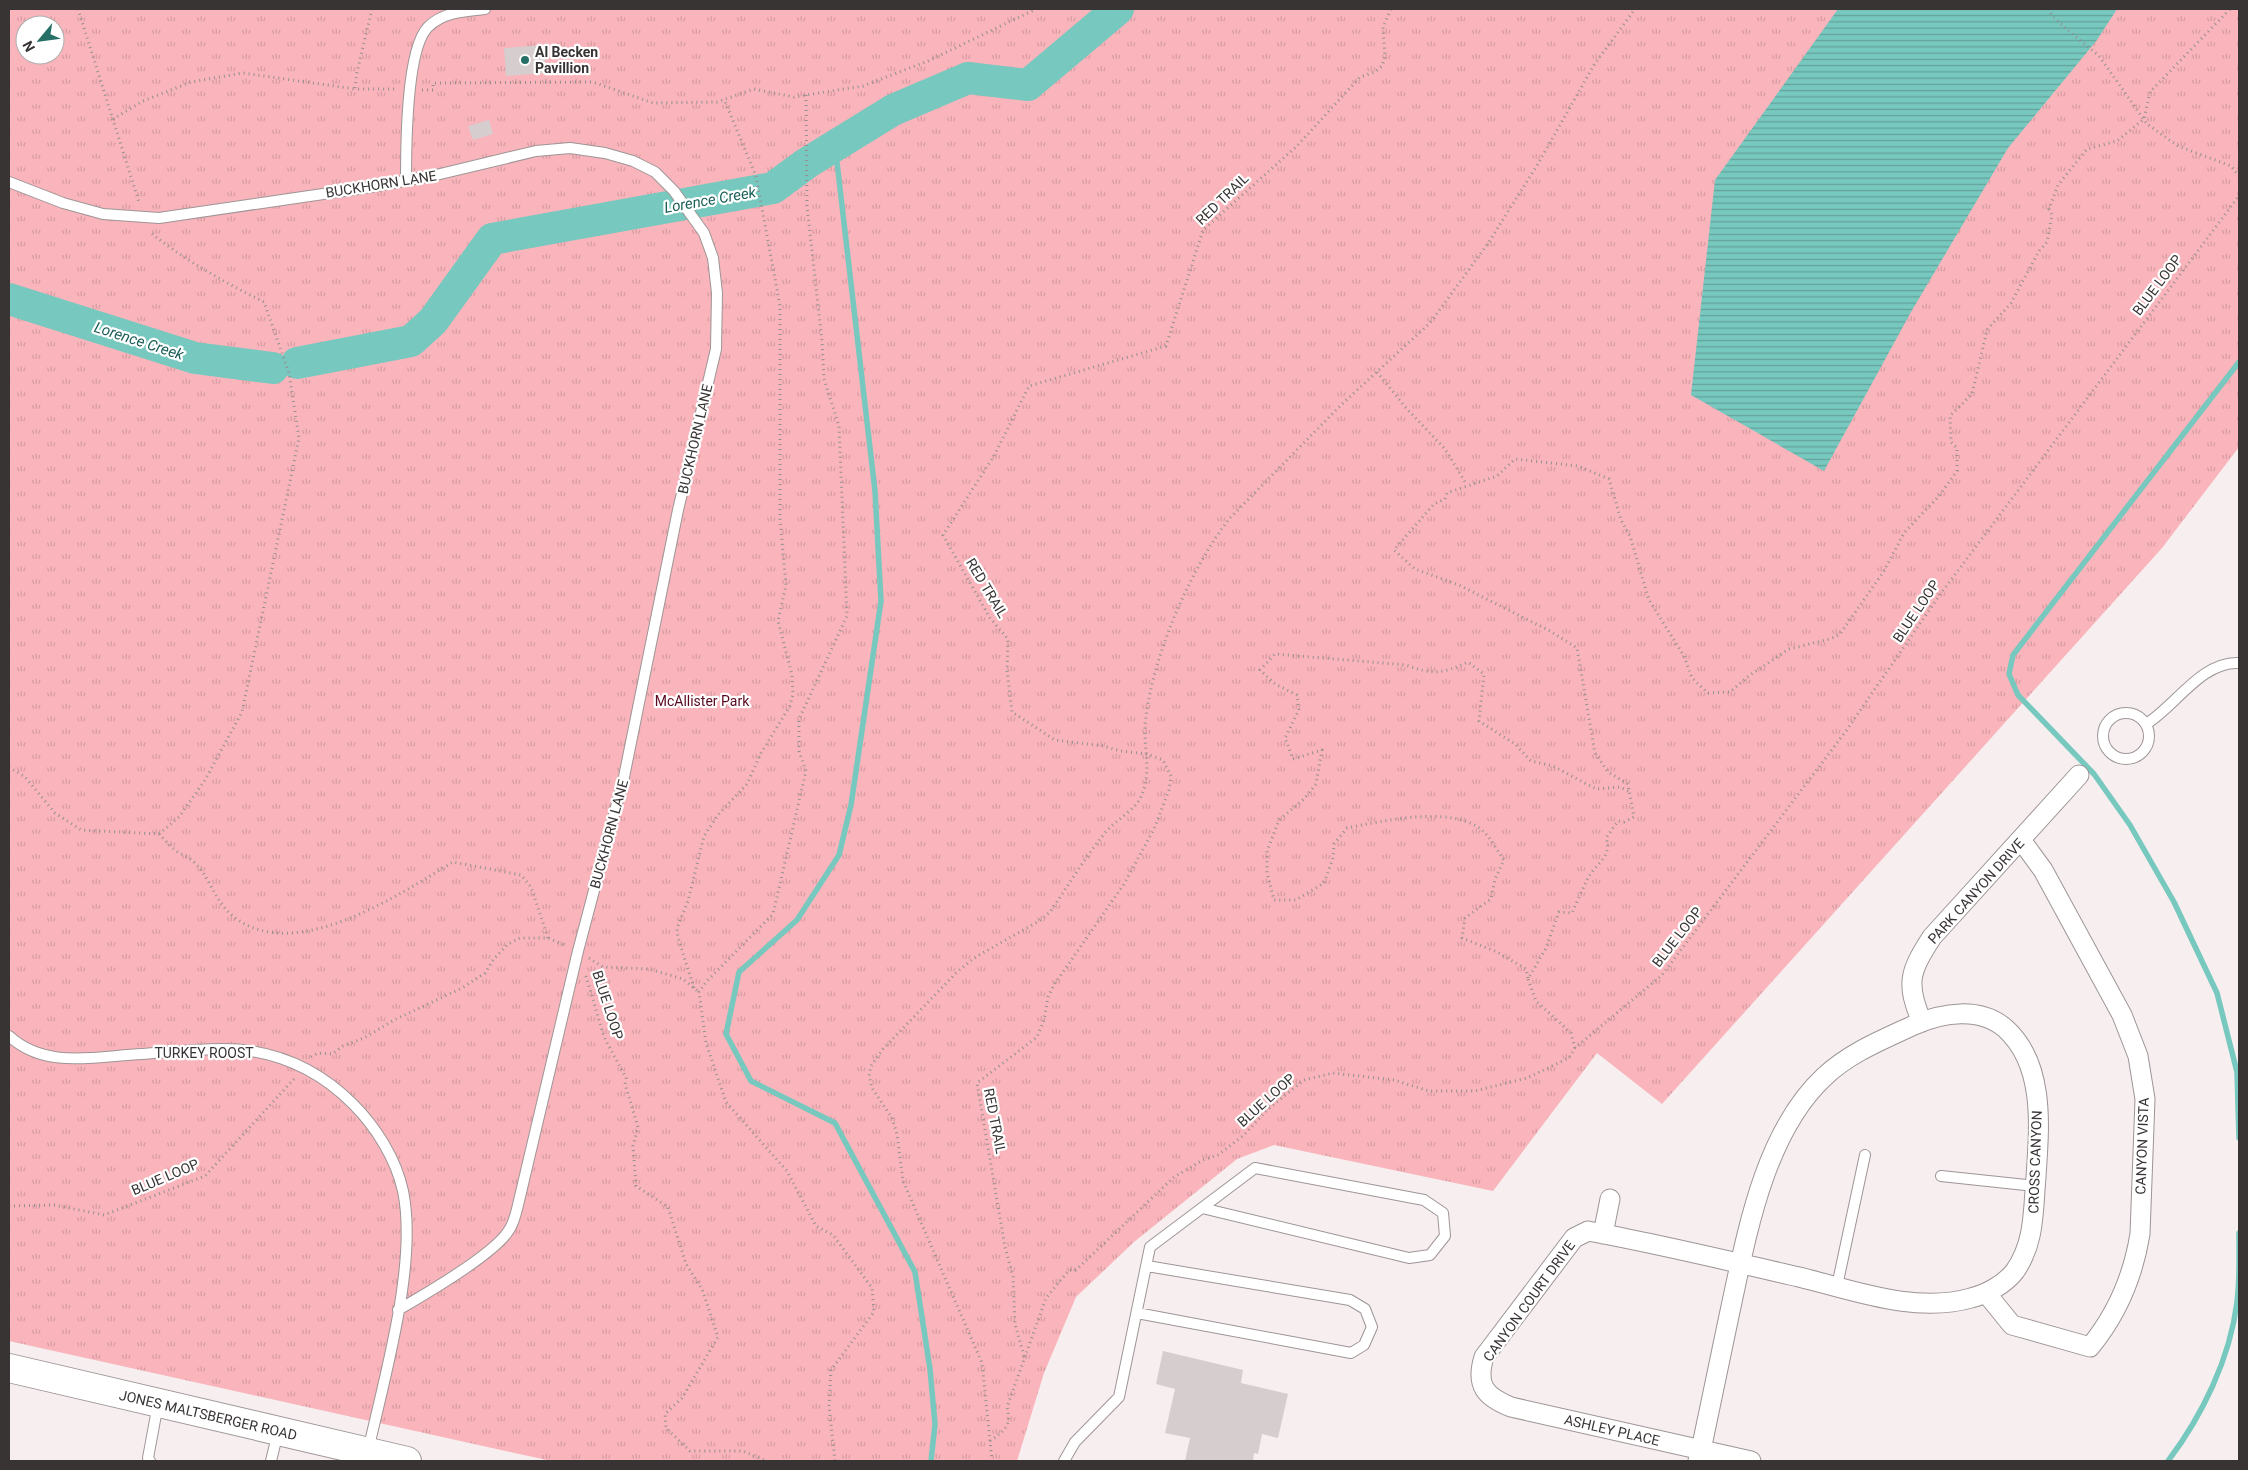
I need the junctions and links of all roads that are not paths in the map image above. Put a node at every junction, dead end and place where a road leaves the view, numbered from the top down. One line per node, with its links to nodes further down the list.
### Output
1 (485, 9): 2 (lane)
2 (406, 181): 3 (lane, BUCKHORN LANE); 20 (lane, BUCKHORN LANE)
3 (9, 182)
4 (2239, 663): 5 (lane)
5 (2146, 724): 5 (lane)
6 (2079, 774): 7 (street, PARK CANYON DRIVE)
7 (2021, 840): 8 (street, PARK CANYON DRIVE); 19 (street, CANYON VISTA)
8 (1922, 1022): 12 (street, CROSS CANYON); 16 (street, CROSS CANYON)
9 (9, 1036): 20 (lane, TURKEY ROOST)
10 (1865, 1155): 18 (lane)
11 (1941, 1176): 12 (lane)
12 (2035, 1186): 19 (street, CROSS CANYON)
13 (1610, 1199): 15 (street)
14 (1202, 1208): 14 (lane); 17 (lane)
15 (1603, 1234): 16 (street, CANYON COURT DRIVE); 23 (street, CANYON COURT DRIVE)
16 (1740, 1264): 18 (street, CROSS CANYON); 26 (street, CROSS CANYON)
17 (1147, 1266): 21 (lane); 21 (lane)
18 (1837, 1286): 19 (street, CROSS CANYON)
19 (1986, 1293)
20 (398, 1310): 27 (lane, TURKEY ROOST)
21 (1137, 1313): 31 (lane)
22 (9, 1368): 24 (main road, JONES MALTSBERGER ROAD)
23 (1482, 1384): 26 (street, ASHLEY PLACE)
24 (158, 1403): 25 (main road, JONES MALTSBERGER ROAD); 28 (lane)
25 (278, 1432): 27 (main road, JONES MALTSBERGER ROAD); 29 (lane)
26 (1699, 1456): 32 (street, ASHLEY PLACE)
27 (367, 1457): 30 (main road, JONES MALTSBERGER ROAD)
28 (150, 1461)
29 (271, 1461)
30 (407, 1461)
31 (1064, 1461)
32 (1751, 1461)

